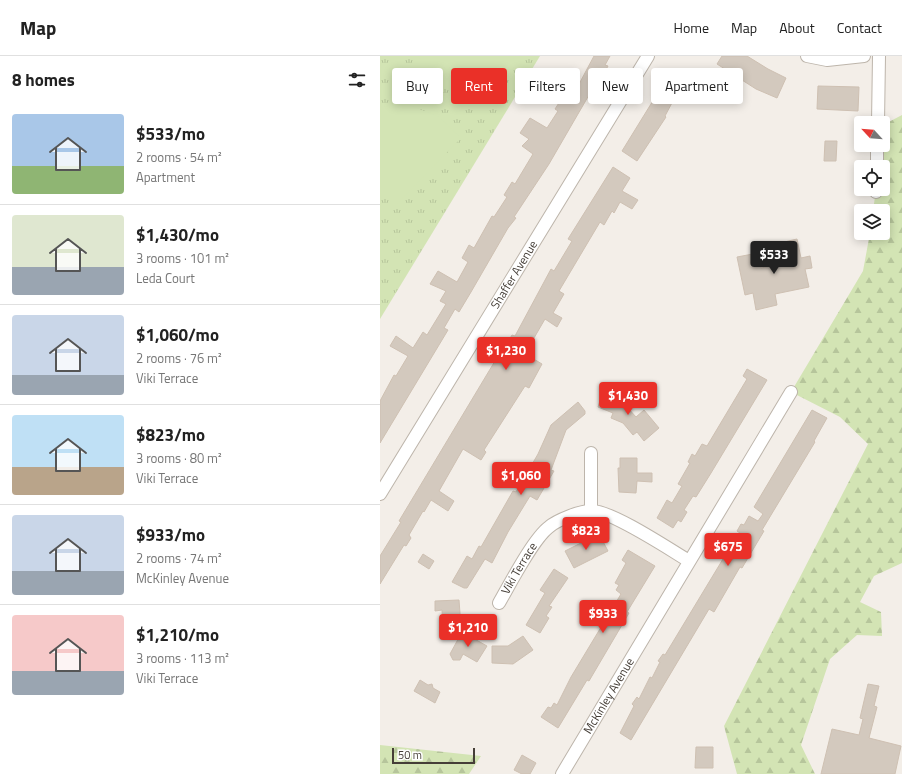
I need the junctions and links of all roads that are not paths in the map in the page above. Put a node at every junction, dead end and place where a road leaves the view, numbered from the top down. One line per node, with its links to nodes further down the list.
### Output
1 (648, 56): 8 (street, Shaffer Avenue)
2 (807, 56): 3 (street)
3 (864, 56)
4 (879, 56): 5 (street)
5 (878, 116)
6 (791, 392): 10 (street, McKinley Avenue)
7 (592, 453): 9 (street)
8 (380, 494)
9 (591, 510): 10 (street); 11 (street, Viki Terrace)
10 (689, 561): 12 (street, McKinley Avenue)
11 (499, 603)
12 (562, 774)

